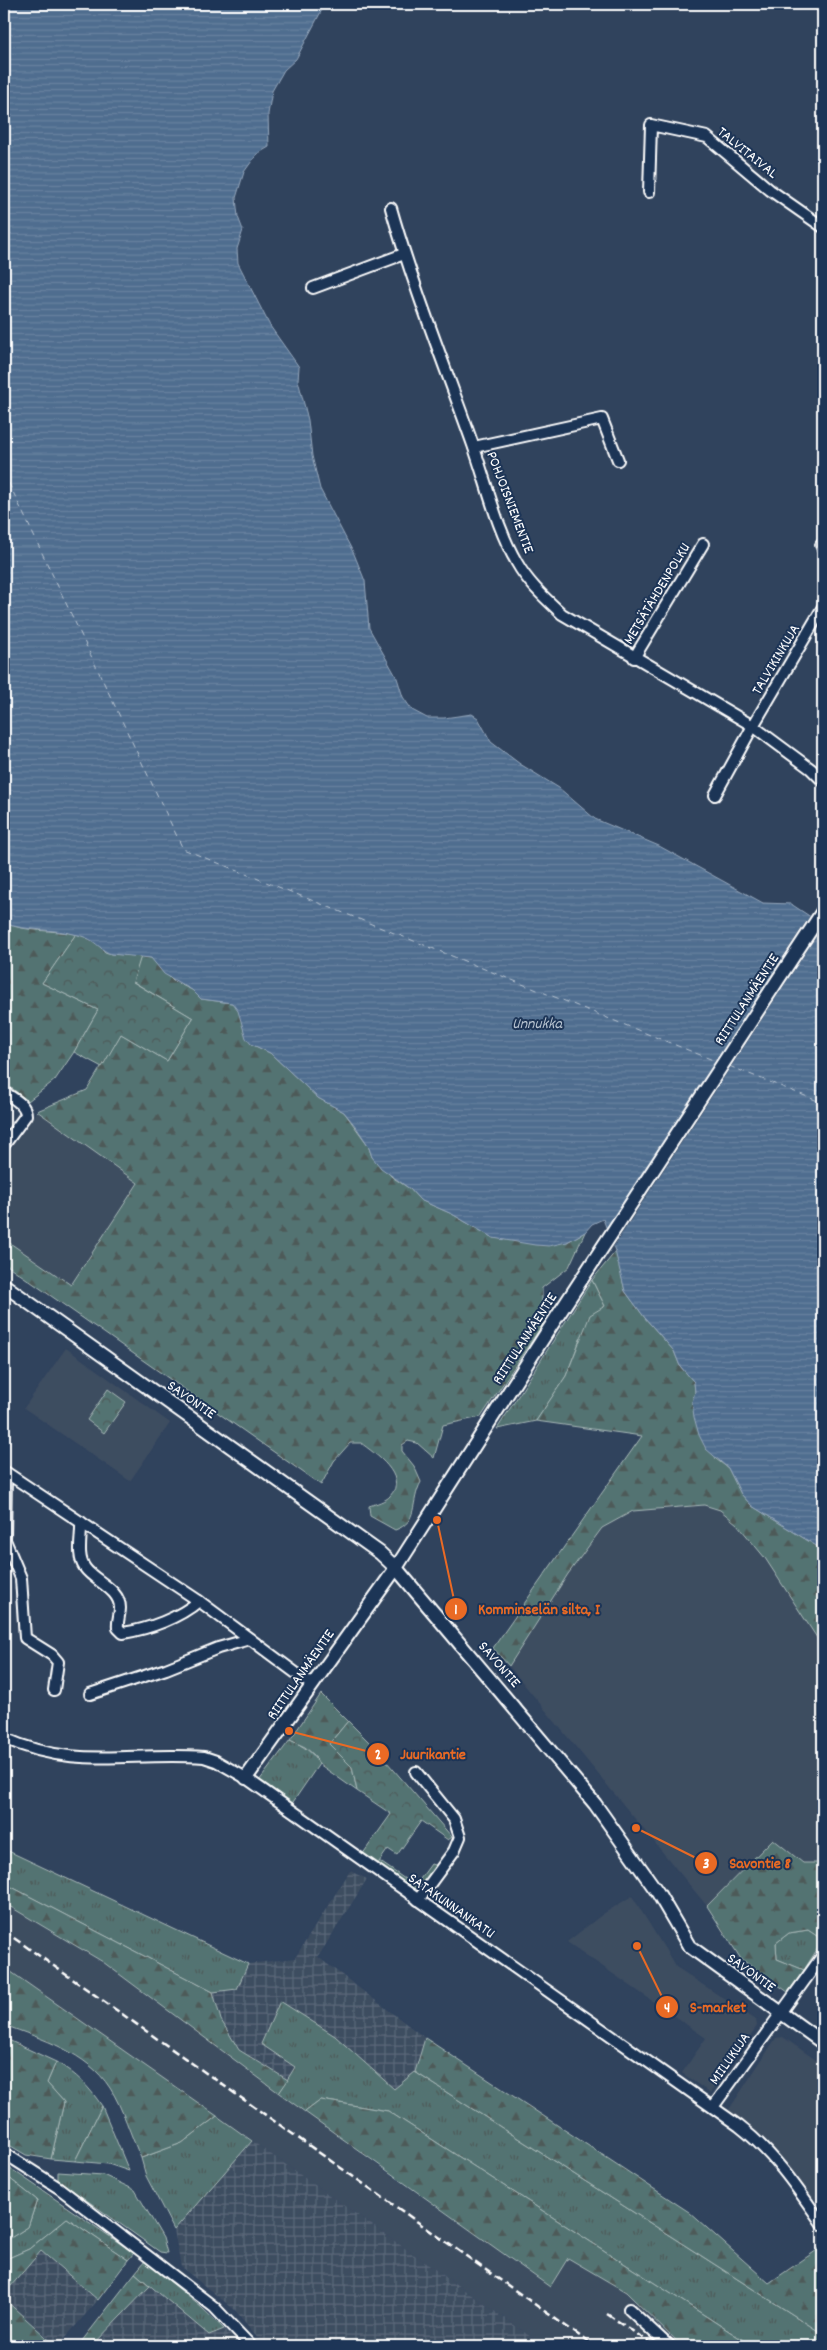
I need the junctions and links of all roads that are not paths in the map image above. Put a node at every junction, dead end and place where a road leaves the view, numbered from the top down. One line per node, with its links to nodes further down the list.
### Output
1 (649, 192): 3 (street, TALVITAIVAL)
2 (391, 208): 4 (street, POHJOISNIEMENTIE)
3 (823, 227)
4 (404, 254): 5 (street); 6 (street, POHJOISNIEMENTIE)
5 (313, 288)
6 (474, 447): 7 (street); 10 (street, POHJOISNIEMENTIE)
7 (618, 460)
8 (702, 544): 10 (street, METSÄTÄHDENPOLKU)
9 (823, 607): 11 (street, TALVIKINKUJA)
10 (634, 658): 11 (street, POHJOISNIEMENTIE)
11 (753, 726): 12 (street, POHJOISNIEMENTIE); 13 (street, TALVIKINKUJA)
12 (823, 781)
13 (715, 795)
14 (823, 911): 20 (street, RIITTULANMÄENTIE)
15 (4, 1092): 16 (street)
16 (4, 1145)
17 (4, 1285): 20 (street, SAVONTIE)
18 (5, 1472): 19 (street); 24 (street)
19 (81, 1522): 21 (street); 21 (street)
20 (396, 1568): 23 (street, RIITTULANMÄENTIE); 31 (street, SAVONTIE)
21 (199, 1601): 22 (street)
22 (250, 1639): 23 (street); 25 (street)
23 (312, 1685): 28 (street, RIITTULANMÄENTIE)
24 (54, 1690)
25 (90, 1694)
26 (4, 1738): 28 (street, SATAKUNNANKATU)
27 (416, 1772): 29 (street)
28 (246, 1778): 29 (street, SATAKUNNANKATU)
29 (418, 1900): 33 (street, SATAKUNNANKATU)
30 (823, 1955): 31 (street, MIILUKUJA)
31 (781, 2013): 32 (street, SAVONTIE); 33 (street, MIILUKUJA)
32 (823, 2043)
33 (714, 2107): 35 (street, SATAKUNNANKATU)
34 (4, 2153): 37 (street)
35 (823, 2225)
36 (629, 2309): 38 (street)
37 (250, 2346)
38 (669, 2346)

